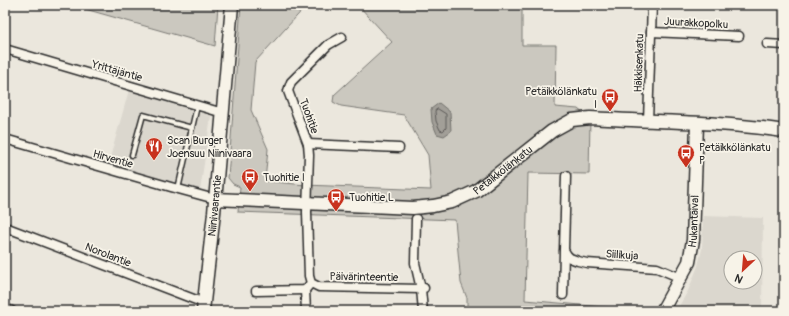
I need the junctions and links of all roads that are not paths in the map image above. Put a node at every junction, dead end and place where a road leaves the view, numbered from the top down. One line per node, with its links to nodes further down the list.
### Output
1 (232, 5): 10 (street, Niinivaarantie)
2 (652, 5): 3 (street, Häkkisenkatu)
3 (651, 32): 4 (street, Juurakkopolku); 11 (street, Häkkisenkatu)
4 (739, 36)
5 (342, 37): 16 (street, Tuohitie)
6 (767, 44): 7 (street)
7 (784, 45)
8 (5, 48): 9 (street, Yrittäjäntie)
9 (197, 106): 10 (street, Yrittäjäntie); 13 (lane)
10 (223, 113): 21 (street, Niinivaarantie)
11 (648, 121): 12 (street, Petäikkölänkatu); 22 (street, Petäikkölänkatu)
12 (697, 124): 14 (street, Petäikkölänkatu); 26 (street, Hukantaival)
13 (192, 128): 18 (lane); 20 (lane)
14 (784, 131)
15 (5, 139): 20 (street, Hirventie)
16 (308, 144): 17 (street); 22 (street, Tuohitie)
17 (399, 148)
18 (132, 155)
19 (566, 176): 25 (street)
20 (178, 189): 21 (street, Hirventie)
21 (215, 199): 22 (street, Petäikkölänkatu); 32 (street, Niinivaarantie)
22 (308, 203): 27 (street)
23 (416, 220): 28 (street)
24 (5, 227): 32 (street, Norolantie)
25 (564, 250): 26 (street, Siilikuja); 31 (street)
26 (681, 278): 37 (street, Hukantaival)
27 (312, 283): 28 (street, Päivärinteentie); 29 (street)
28 (423, 289): 36 (street)
29 (305, 290): 30 (street); 35 (street)
30 (256, 291)
31 (563, 295)
32 (204, 307)
33 (5, 308): 34 (street)
34 (12, 311)
35 (306, 311)
36 (423, 311)
37 (662, 311)

